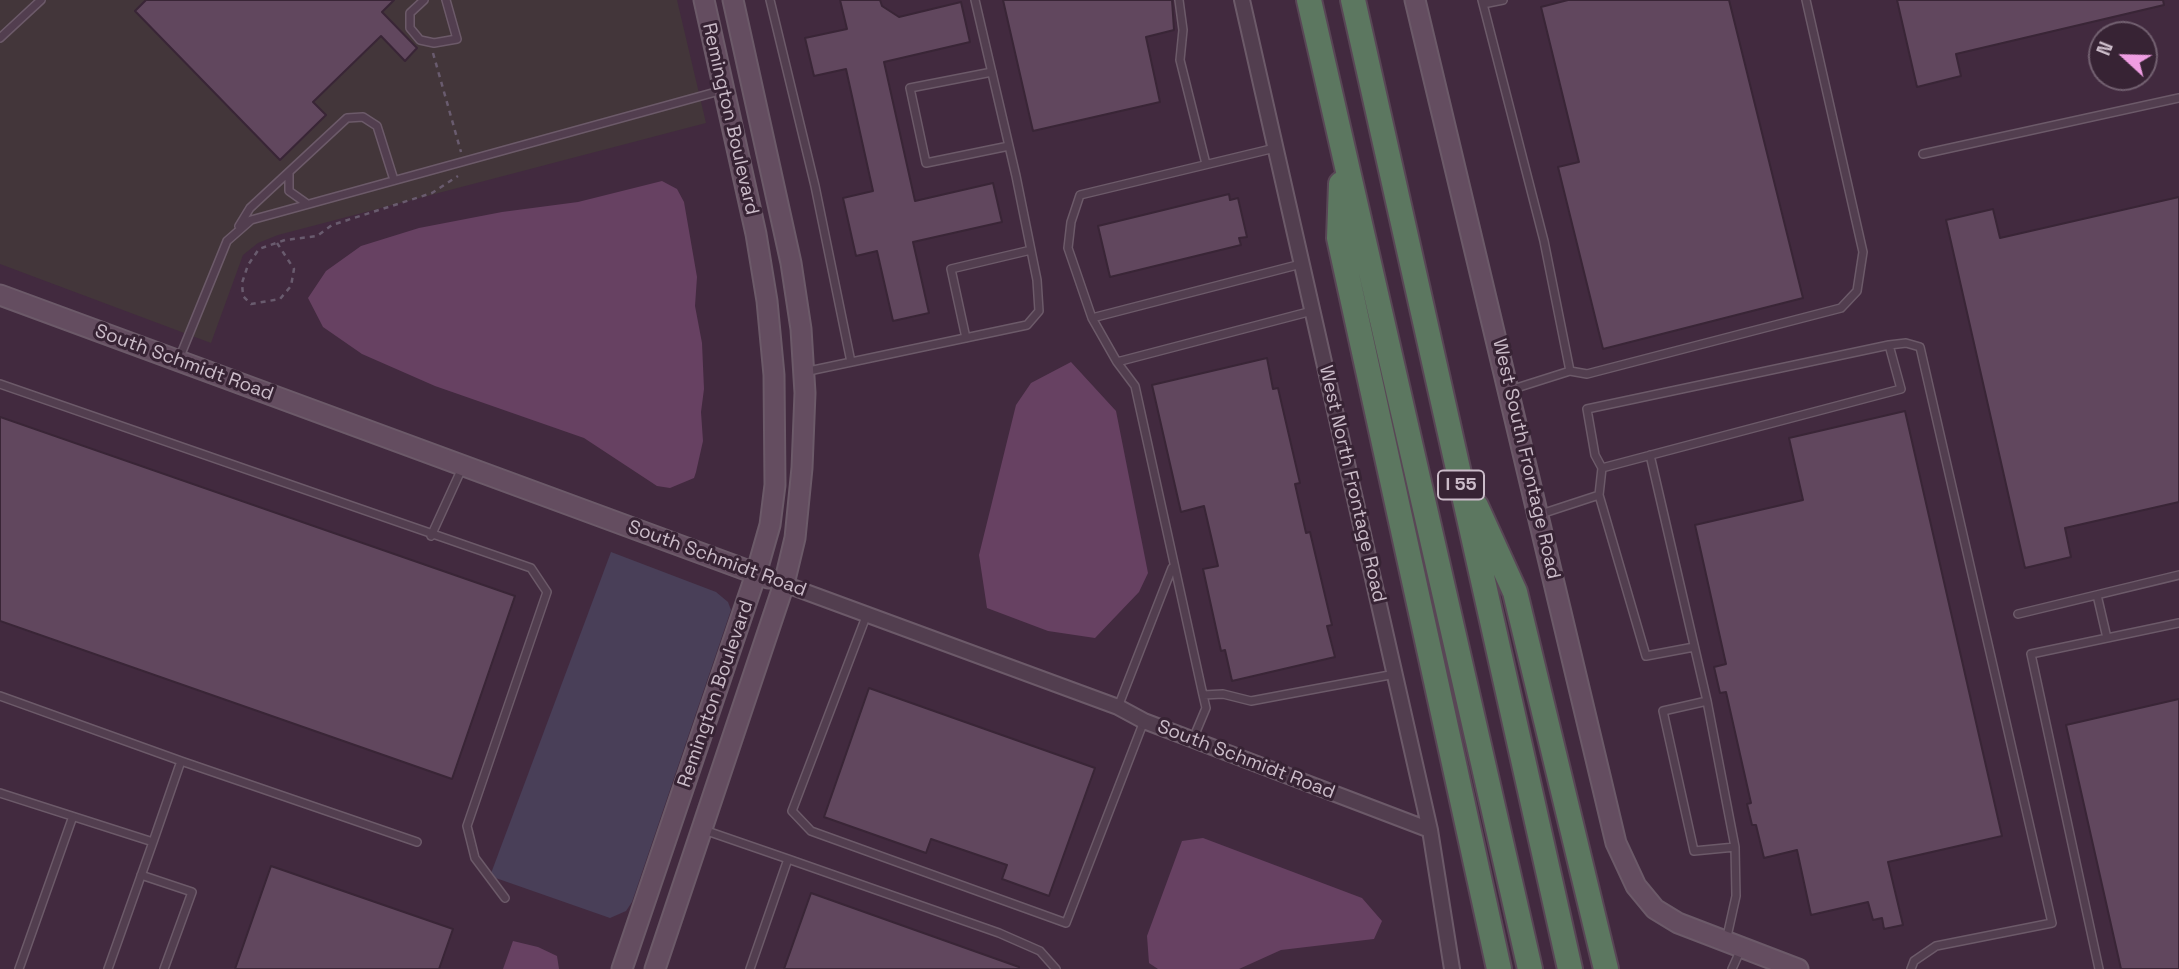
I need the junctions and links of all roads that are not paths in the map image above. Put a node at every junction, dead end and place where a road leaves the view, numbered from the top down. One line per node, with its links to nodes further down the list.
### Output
1 (41, 0): 16 (lane)
2 (424, 0): 3 (lane)
3 (446, 0)
4 (704, 0): 18 (street, Remington Boulevard)
5 (733, 0): 40 (street, Remington Boulevard)
6 (769, 0): 37 (lane)
7 (975, 0): 17 (lane)
8 (1180, 0): 25 (lane)
9 (1242, 0): 21 (street, West North Frontage Road)
10 (1309, 0): 22 (highway, I 55)
11 (1353, 0): 43 (highway, I 55)
12 (1415, 0): 42 (street, West South Frontage Road)
13 (1503, 0): 15 (lane)
14 (1806, 0): 39 (lane)
15 (1483, 2): 39 (lane)
16 (0, 38)
17 (992, 72): 20 (lane); 20 (lane)
18 (724, 89): 26 (lane); 51 (street, Remington Boulevard)
19 (2179, 98): 23 (lane)
20 (1009, 146): 29 (lane)
21 (1276, 147): 25 (lane); 30 (street, West North Frontage Road)
22 (1342, 148): 87 (highway); 88 (highway, I 55)
23 (1923, 154)
24 (296, 164): 26 (lane); 27 (lane); 28 (lane)
25 (1206, 164): 33 (lane)
26 (394, 180): 27 (lane)
27 (308, 204): 28 (lane)
28 (238, 229): 36 (lane)
29 (1031, 250): 34 (lane); 34 (lane)
30 (1302, 263): 32 (street, West North Frontage Road); 33 (lane)
31 (0, 295): 36 (street, South Schmidt Road)
32 (1313, 311): 38 (lane); 60 (street, West North Frontage Road)
33 (1091, 318): 38 (lane)
34 (966, 338): 37 (lane)
35 (1889, 345): 44 (lane); 46 (lane); 93 (lane)
36 (179, 361): 45 (street, South Schmidt Road)
37 (851, 362): 40 (lane)
38 (1117, 362): 50 (lane)
39 (1570, 371): 42 (lane)
40 (803, 372): 53 (street, Remington Boulevard)
41 (0, 384): 49 (lane)
42 (1510, 391): 48 (street, West South Frontage Road)
43 (1454, 454): 89 (highway, I 55); 90 (highway)
44 (1650, 455): 46 (lane); 59 (lane)
45 (464, 466): 49 (lane); 51 (street, South Schmidt Road)
46 (1602, 468): 47 (lane)
47 (1599, 495): 48 (lane); 59 (lane)
48 (1539, 514): 78 (street, West South Frontage Road)
49 (431, 536): 77 (lane)
50 (1172, 567): 61 (lane); 64 (lane)
51 (757, 574): 53 (street, South Schmidt Road); 82 (street, Remington Boulevard)
52 (2179, 575): 54 (lane)
53 (785, 584): 55 (street, South Schmidt Road); 70 (street, Remington Boulevard)
54 (2097, 595): 56 (lane); 58 (lane)
55 (867, 614): 64 (street, South Schmidt Road); 65 (lane)
56 (2018, 614)
57 (2179, 623): 58 (lane)
58 (2107, 638): 94 (lane)
59 (1694, 647): 63 (lane)
60 (1395, 674): 61 (lane); 71 (street, West North Frontage Road)
61 (1203, 695): 66 (lane)
62 (0, 696): 67 (lane)
63 (1707, 701): 74 (lane); 74 (lane)
64 (1118, 707): 65 (street, South Schmidt Road)
65 (1144, 722): 66 (street, South Schmidt Road)
66 (1193, 740): 71 (street, South Schmidt Road)
67 (181, 761): 72 (lane); 73 (lane)
68 (0, 793): 69 (lane)
69 (72, 819): 72 (lane); 79 (lane)
70 (702, 829): 75 (lane); 83 (street, Remington Boulevard)
71 (1430, 830): 86 (street, West North Frontage Road)
72 (153, 842): 76 (lane)
73 (417, 842)
74 (1735, 847): 78 (lane)
75 (788, 859): 84 (lane); 85 (lane)
76 (141, 875): 80 (lane); 81 (lane)
77 (505, 898)
78 (1734, 945): 91 (lane); 92 (street)
79 (19, 969)
80 (108, 969)
81 (164, 969)
82 (622, 969)
83 (655, 969)
84 (750, 969)
85 (1056, 969)
86 (1452, 969)
87 (1499, 969)
88 (1530, 969)
89 (1570, 969)
90 (1606, 969)
91 (1732, 969)
92 (1798, 969)
93 (1911, 969)
94 (2099, 969)

